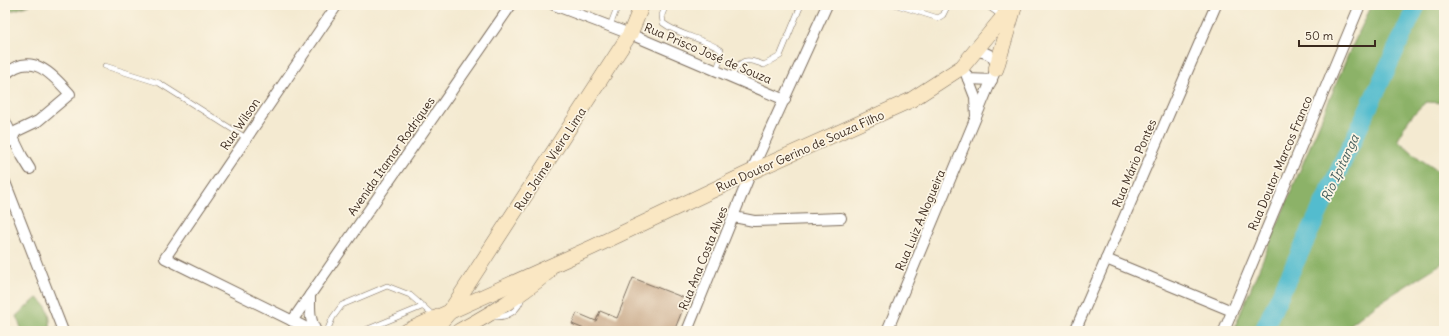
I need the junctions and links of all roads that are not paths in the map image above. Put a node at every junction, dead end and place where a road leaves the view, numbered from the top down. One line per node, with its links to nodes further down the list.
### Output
1 (337, 5): 28 (street, Rua Wilson)
2 (510, 5): 37 (street, Avenida Itamar Rodriques)
3 (554, 5): 15 (street, Rua Prisco José de Souza)
4 (618, 5): 15 (lane)
5 (642, 5): 16 (main road, Rua Jaime Vieira Lima)
6 (666, 5): 19 (lane)
7 (801, 5): 23 (lane)
8 (827, 5): 24 (street, Rua Ana Costa Alves)
9 (897, 5): 10 (lane)
10 (948, 5)
11 (975, 5): 14 (lane)
12 (1216, 5): 35 (street, Rua Mário Pontes)
13 (1360, 5): 40 (street, Rua Doutor Marcos Franco)
14 (1011, 8): 17 (main road, Rua Doutor Gerino de Souza Filho); 21 (main road)
15 (610, 26): 16 (street, Rua Prisco José de Souza)
16 (630, 34): 19 (street, Rua Prisco José de Souza); 39 (main road, Rua Jaime Vieira Lima)
17 (976, 51): 20 (main road, Rua Doutor Gerino de Souza Filho); 21 (street)
18 (105, 66): 28 (lane)
19 (716, 71): 23 (street, Rua Prisco José de Souza)
20 (965, 73): 21 (street); 25 (street, Rua Luiz A.Nogueira); 31 (main road, Rua Doutor Gerino de Souza Filho)
21 (994, 74): 25 (street, Rua Luiz A.Nogueira)
22 (5, 75): 27 (street)
23 (731, 77): 24 (street, Rua Prisco José de Souza)
24 (785, 100): 31 (street, Rua Ana Costa Alves)
25 (976, 120): 50 (street, Rua Luiz A.Nogueira)
26 (5, 121): 27 (street)
27 (12, 138): 29 (street); 30 (street)
28 (246, 138): 41 (street, Rua Wilson)
29 (5, 146)
30 (30, 169)
31 (751, 172): 33 (street, Rua Ana Costa Alves); 36 (main road, Rua Doutor Gerino de Souza Filho)
32 (7, 185): 43 (street)
33 (734, 217): 34 (street); 49 (street, Rua Ana Costa Alves)
34 (841, 218)
35 (1106, 259): 40 (street); 51 (street, Rua Mário Pontes)
36 (561, 261): 39 (main road, Rua Doutor Gerino de Souza Filho); 48 (main road, Rua Doutor Gerino de Souza Filho)
37 (310, 295): 41 (street, Avenida Itamar Rodriques); 44 (street)
38 (424, 306): 42 (lane); 45 (lane); 46 (lane)
39 (451, 310): 42 (main road, Rua Jaime Vieira Lima)
40 (1232, 311): 52 (street, Rua Doutor Marcos Franco)
41 (292, 321): 44 (street)
42 (434, 324): 47 (main road)
43 (63, 331)
44 (314, 331)
45 (327, 331)
46 (363, 331)
47 (407, 331)
48 (459, 331)
49 (688, 331)
50 (887, 331)
51 (1075, 331)
52 (1224, 331)

